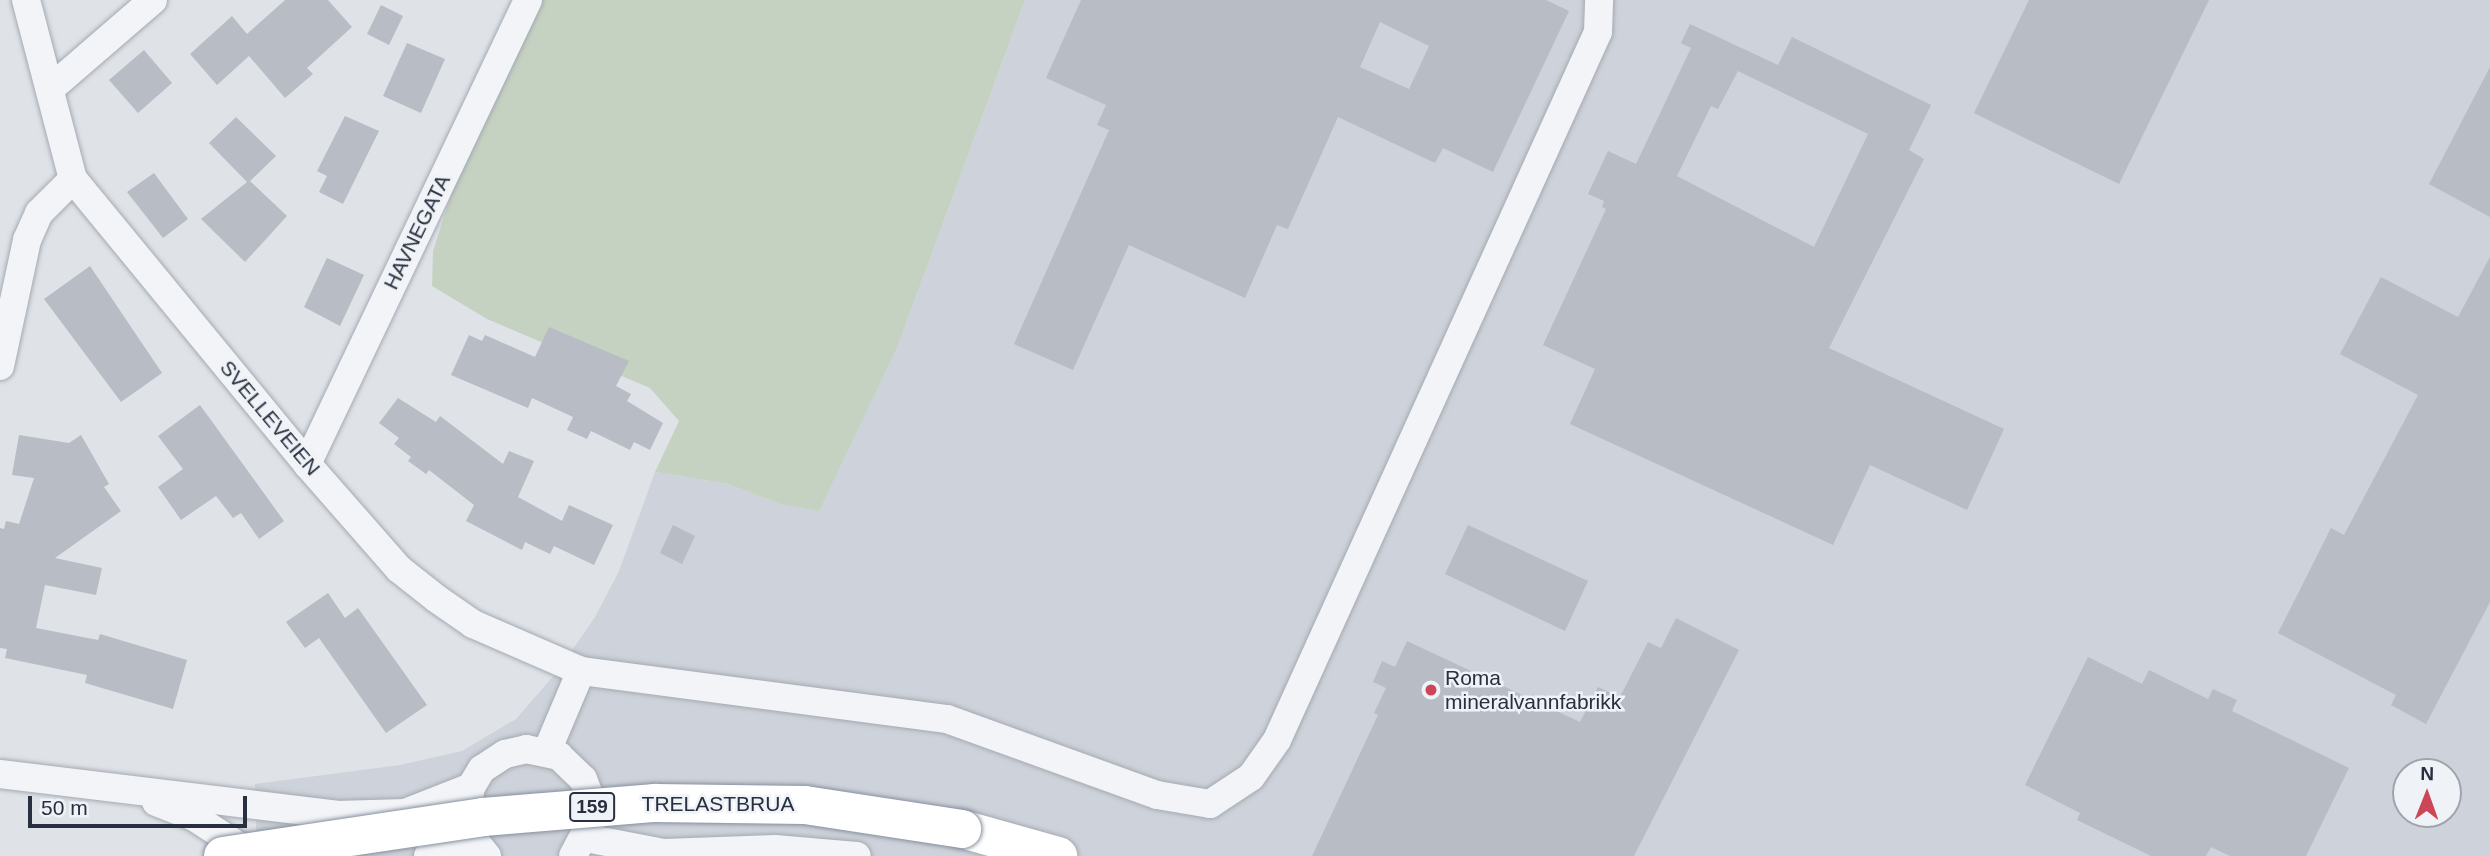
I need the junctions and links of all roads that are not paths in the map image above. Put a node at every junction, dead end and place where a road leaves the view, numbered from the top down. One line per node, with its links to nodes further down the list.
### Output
1 (26, 0): 5 (street, SVELLEVEIEN)
2 (153, 0): 5 (street)
3 (528, 0): 8 (street, HAVNEGATA)
4 (1599, 0): 9 (street, SVELLEVEIEN)
5 (50, 89): 6 (street, SVELLEVEIEN)
6 (73, 179): 7 (street); 8 (street, SVELLEVEIEN)
7 (0, 366)
8 (306, 464): 9 (street, SVELLEVEIEN)
9 (581, 671): 10 (street)
10 (547, 751): 12 (street); 14 (street)
11 (0, 774): 13 (street)
12 (471, 787): 13 (street); 15 (street)
13 (132, 789): 17 (street)
14 (580, 847): 19 (street)
15 (482, 851): 18 (street)
16 (223, 856): 20 (highway, TRELASTBRUA / 159, bridge)
17 (254, 856)
18 (428, 856)
19 (858, 856)
20 (1058, 856)

